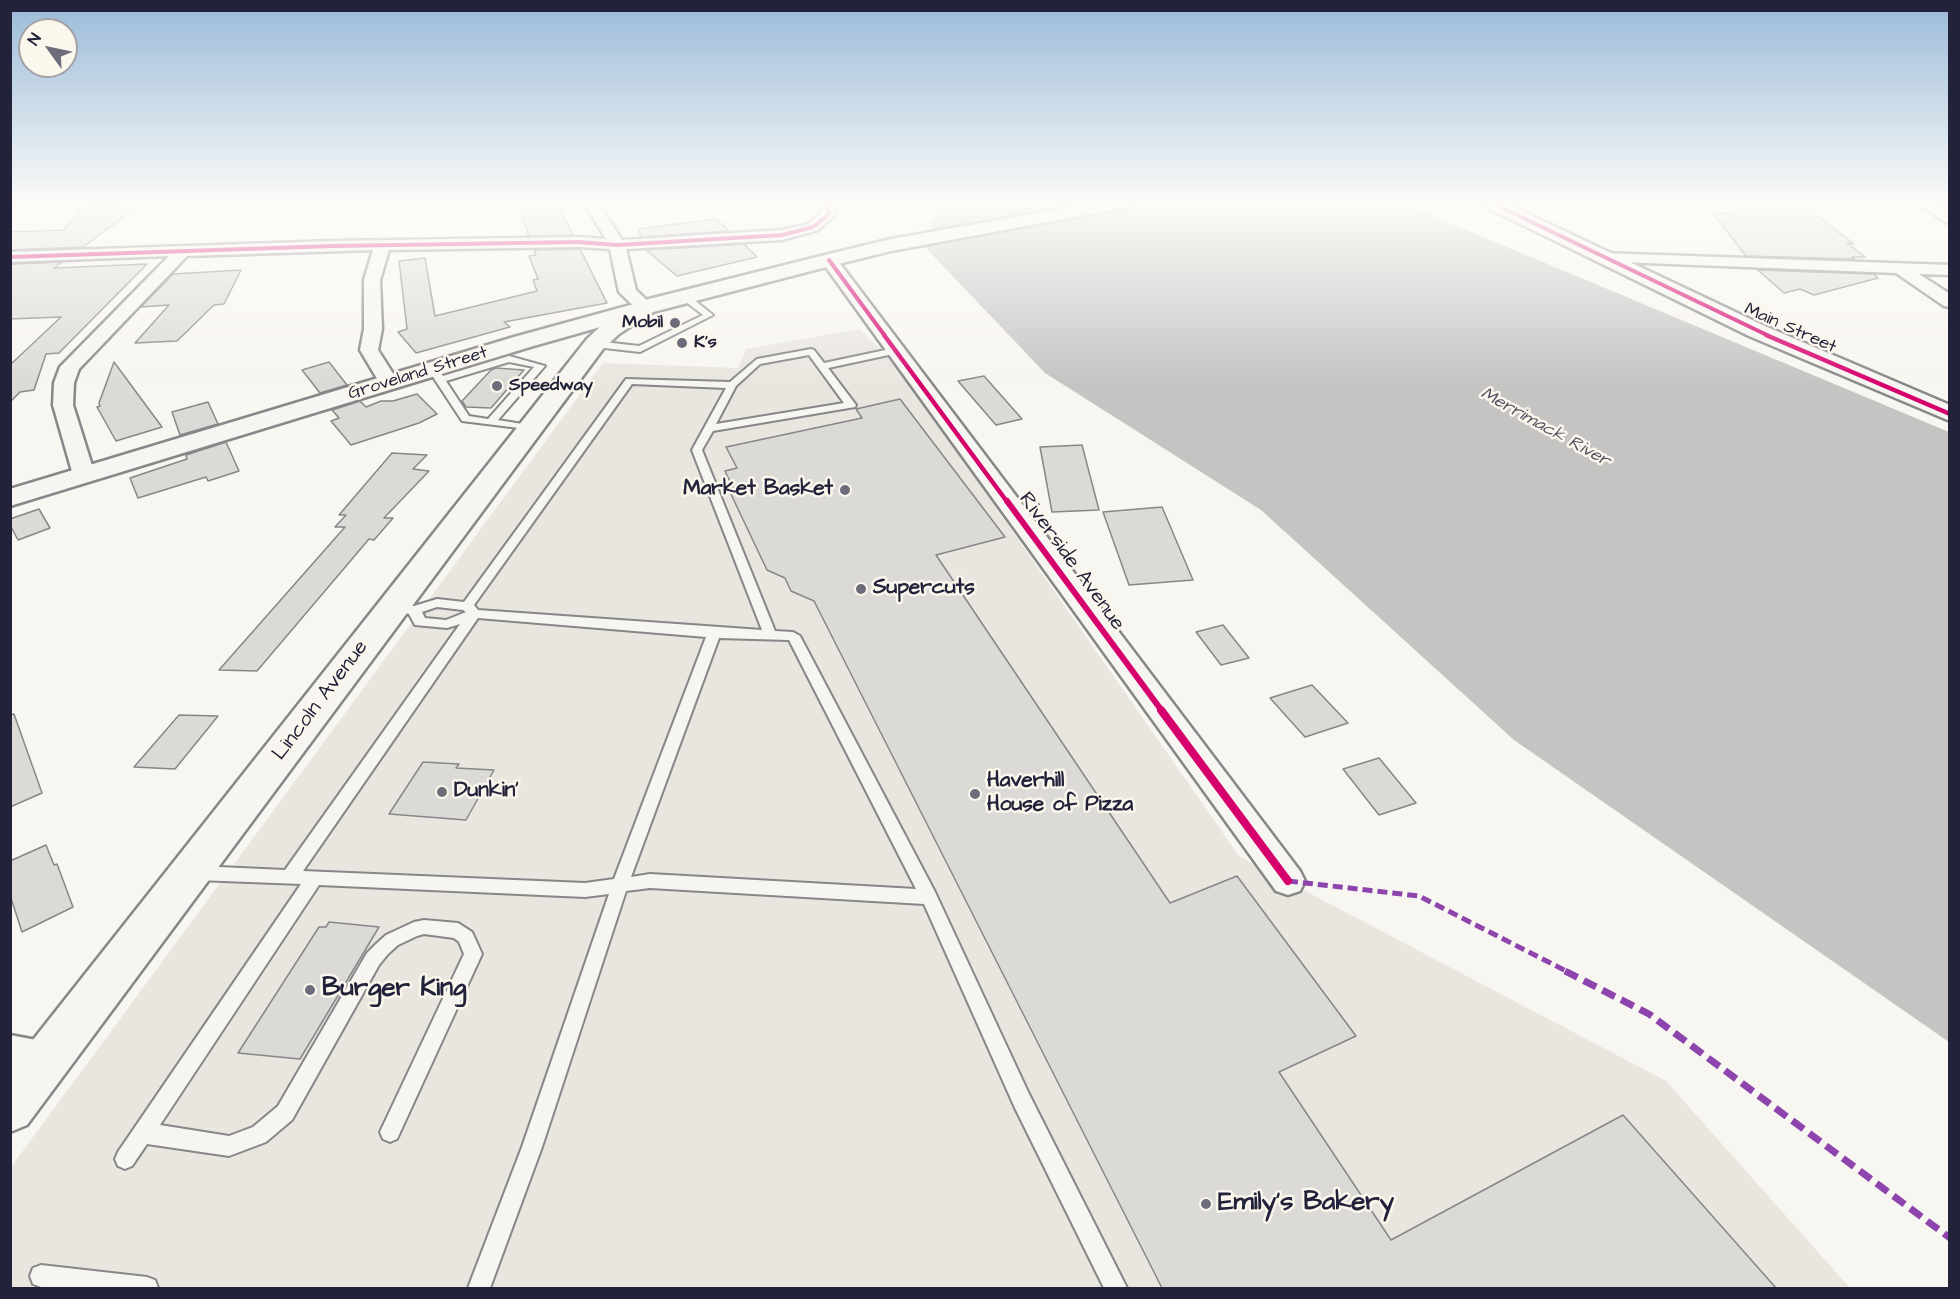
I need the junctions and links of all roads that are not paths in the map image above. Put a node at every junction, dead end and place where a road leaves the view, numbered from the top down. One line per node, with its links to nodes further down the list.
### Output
1 (171, 264): 23 (street)
2 (377, 264): 17 (street)
3 (621, 264): 12 (street)
4 (814, 264): 10 (main road, Groveland Street)
5 (831, 264): 14 (street, Riverside Avenue)
6 (1614, 264): 19 (main road, Main Street)
7 (1770, 264): 8 (street)
8 (1901, 268): 9 (street); 11 (street)
9 (1950, 270)
10 (685, 297): 12 (main road, Groveland Street); 13 (lane)
11 (1950, 302)
12 (645, 307): 13 (main road, Lincoln Avenue); 16 (main road, Groveland Street)
13 (595, 344): 21 (main road, Lincoln Avenue)
14 (896, 351): 15 (lane); 32 (street, Riverside Avenue)
15 (822, 366): 18 (lane); 22 (lane)
16 (436, 375): 17 (main road, Groveland Street); 20 (lane); 20 (lane)
17 (388, 383): 23 (main road, Groveland Street)
18 (732, 385): 22 (lane); 26 (lane)
19 (1950, 414)
20 (490, 423): 21 (lane)
21 (531, 428): 25 (main road, Lincoln Avenue)
22 (709, 428): 28 (lane)
23 (84, 475): 24 (main road, Groveland Street)
24 (10, 498)
25 (403, 609): 26 (lane); 26 (lane); 29 (main road, Lincoln Avenue)
26 (471, 610): 27 (lane); 30 (lane)
27 (714, 633): 28 (lane); 33 (lane)
28 (770, 635): 34 (lane)
29 (190, 872): 30 (lane); 36 (main road, Lincoln Avenue)
30 (289, 877): 31 (lane)
31 (315, 878): 33 (lane); 39 (lane)
32 (1288, 881)
33 (620, 885): 34 (lane); 43 (lane)
34 (929, 897): 44 (lane)
35 (10, 1053): 36 (street)
36 (47, 1060): 37 (main road, Lincoln Avenue)
37 (10, 1108)
38 (390, 1132): 39 (lane)
39 (143, 1133): 40 (lane)
40 (125, 1159)
41 (41, 1276): 42 (lane)
42 (147, 1288)
43 (478, 1288)
44 (1116, 1288)

